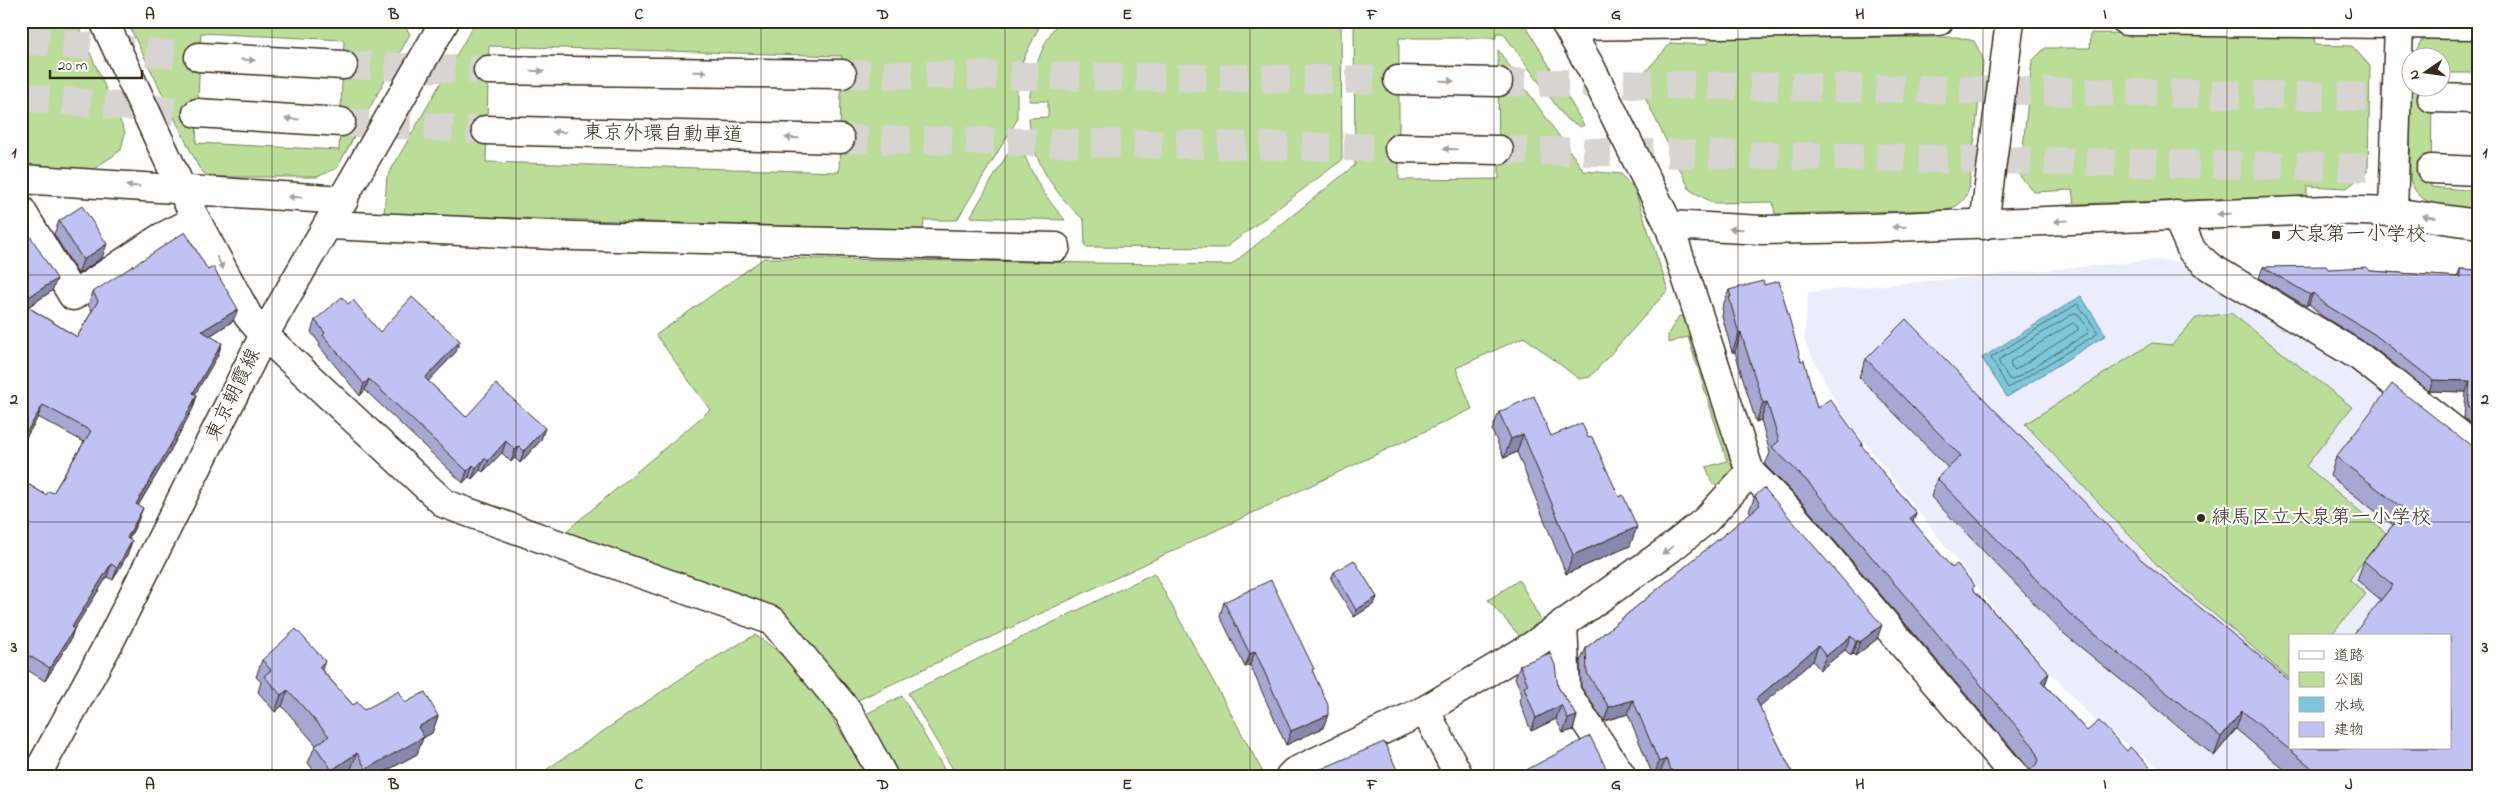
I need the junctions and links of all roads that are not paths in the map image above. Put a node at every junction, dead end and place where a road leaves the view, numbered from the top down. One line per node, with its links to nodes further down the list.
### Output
1 (104, 21): 27 (main road)
2 (445, 21): 28 (main road, 東京朝霞線)
3 (1939, 21): 7 (main road)
4 (2010, 21): 36 (main road)
5 (2126, 21): 6 (main road)
6 (2399, 22): 8 (main road); 30 (main road)
7 (1579, 24): 35 (main road)
8 (2478, 25)
9 (199, 57): 10 (main road, one-way to 10)
10 (343, 65)
11 (488, 70): 12 (main road, one-way to 12)
12 (842, 74)
13 (1398, 80): 14 (main road, one-way to 14)
14 (1498, 82)
15 (2432, 98): 16 (main road)
16 (2478, 99)
17 (197, 113): 18 (main road, one-way to 17)
18 (340, 122)
19 (486, 130): 20 (main road, 東京外環自動車道, one-way to 19)
20 (840, 140)
21 (1399, 148): 22 (main road, one-way to 21)
22 (1499, 150)
23 (2431, 169): 24 (main road)
24 (2478, 170)
25 (22, 179): 26 (main road); 27 (main road, one-way to 25)
26 (21, 185)
27 (182, 190): 28 (main road, one-way to 27); 32 (main road)
28 (344, 200): 34 (main road, 東京朝霞線)
29 (21, 210): 32 (main road)
30 (2393, 212): 31 (main road, one-way to 31); 33 (main road, one-way to 30)
31 (2176, 215): 36 (main road, one-way to 36); 39 (main road)
32 (196, 220): 38 (main road, one-way to 38)
33 (2478, 224)
34 (328, 225): 37 (main road); 38 (main road, 東京朝霞線)
35 (1669, 225): 36 (main road, one-way to 35); 40 (main road)
36 (1984, 225)
37 (1056, 247)
38 (264, 335): 44 (main road, 東京朝霞線); 45 (main road)
39 (2478, 449)
40 (1750, 472): 41 (main road, one-way to 41); 43 (main road)
41 (1564, 623): 42 (main road); 48 (main road)
42 (1425, 710): 46 (main road); 47 (main road)
43 (2009, 774)
44 (36, 776)
45 (883, 776)
46 (1290, 776)
47 (1459, 776)
48 (1622, 776)

